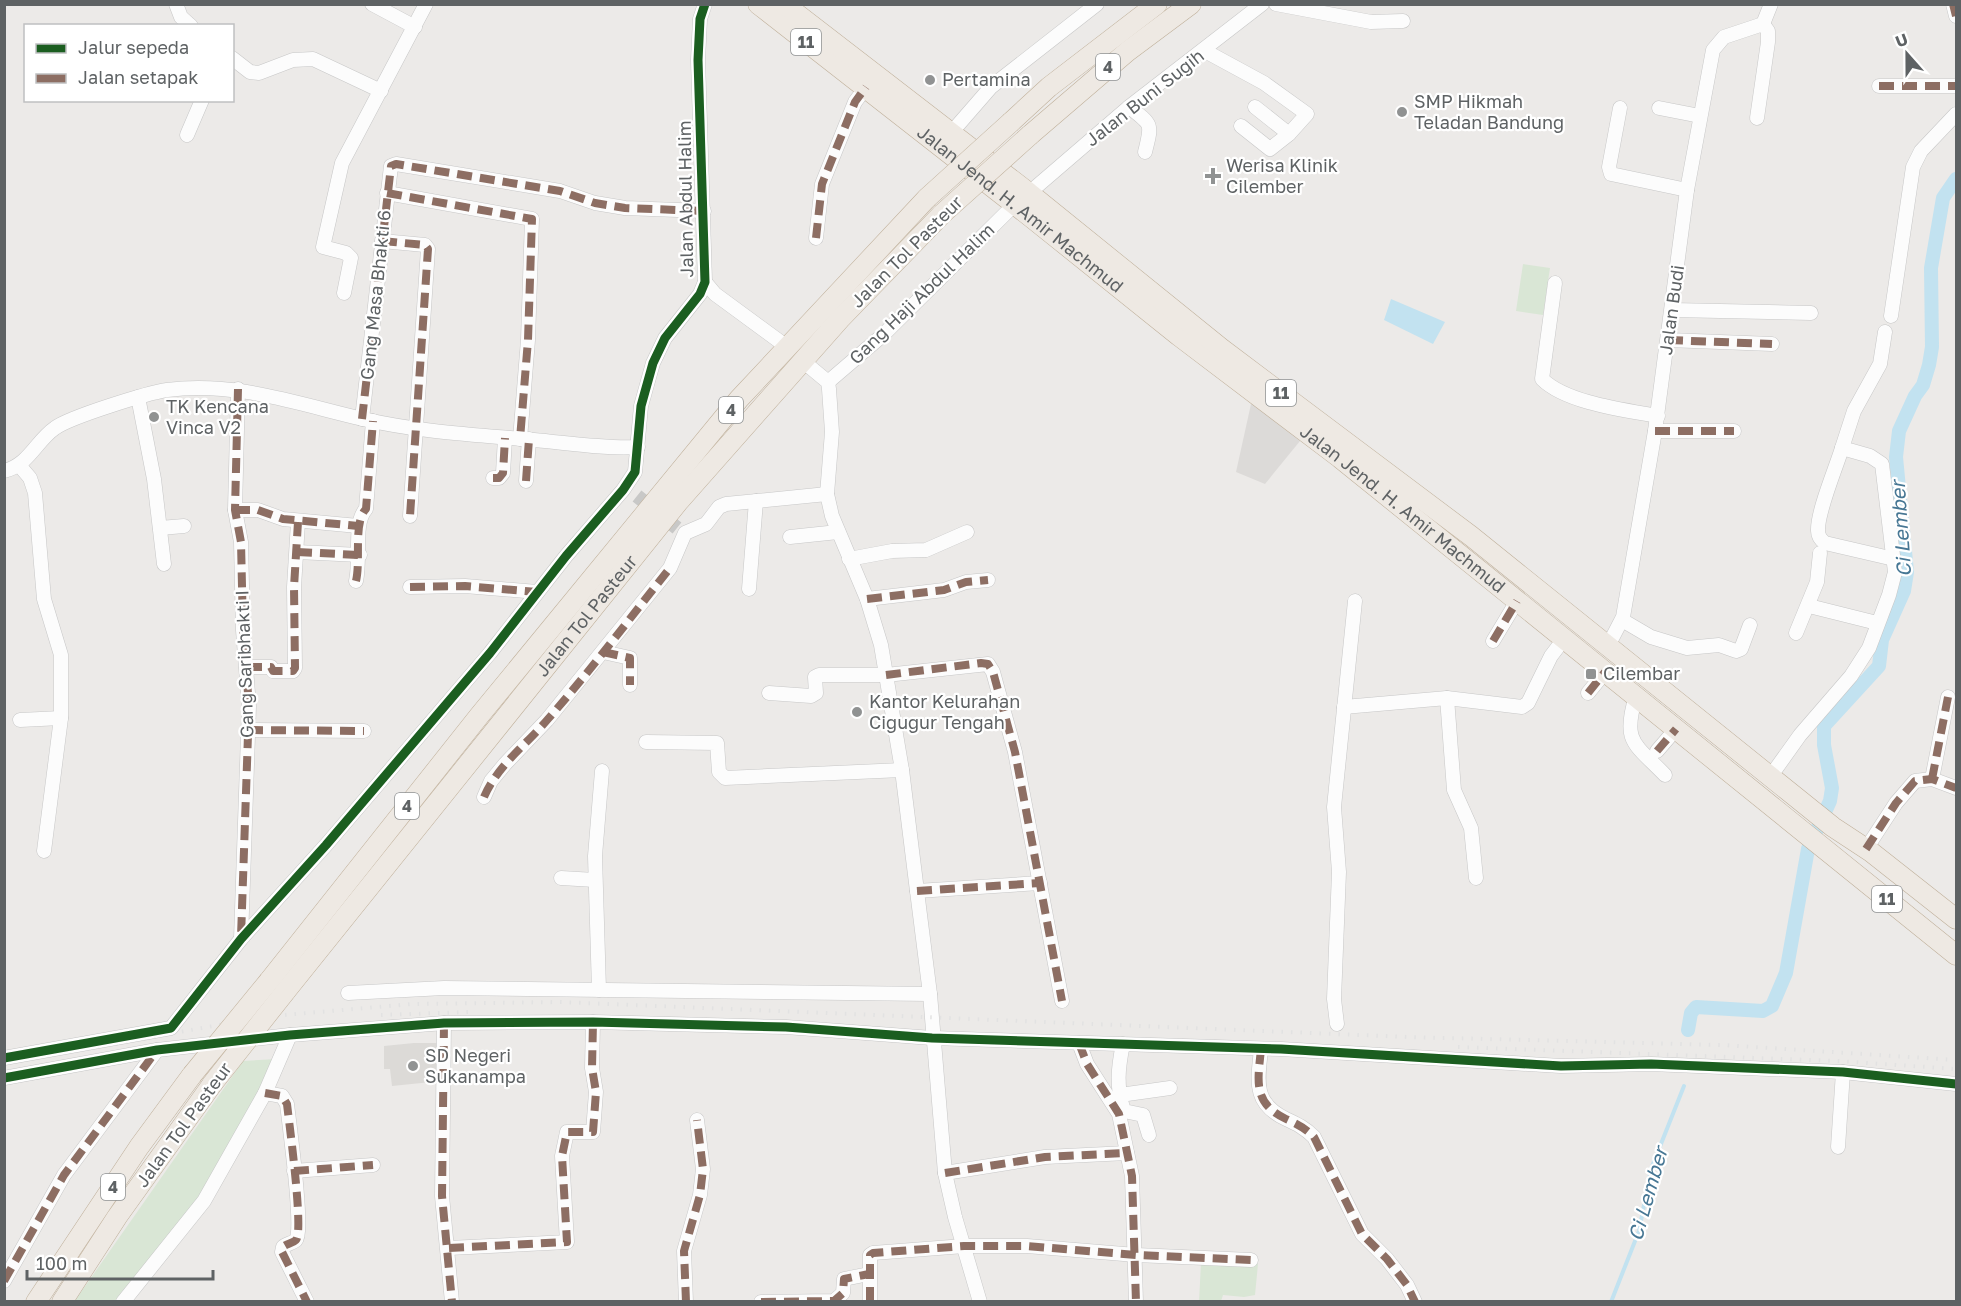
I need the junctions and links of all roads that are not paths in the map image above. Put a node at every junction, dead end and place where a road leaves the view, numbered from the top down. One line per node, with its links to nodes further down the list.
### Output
1 (176, 4): 16 (street)
2 (372, 4): 18 (street)
3 (426, 4): 18 (street)
4 (705, 4): 41 (street, Jalan Abdul Halim)
5 (758, 4): 24 (highway, Jalan Jend. H. Amir Machmud / 11)
6 (1097, 4): 34 (street)
7 (1157, 4): 105 (highway, Jalan Tol Pasteur / 4, bridge)
8 (1191, 4): 105 (highway, Jalan Tol Pasteur / 4, bridge)
9 (1262, 4): 19 (street, Jalan Buni Sugih)
10 (1276, 4): 15 (street)
11 (1771, 4): 17 (street)
12 (1953, 4): 14 (street)
13 (789, 6): 34 (highway, Jalan Jend. H. Amir Machmud / 11)
14 (1956, 16)
15 (1403, 21)
16 (189, 24)
17 (1763, 24): 31 (street, Jalan Budi); 32 (street)
18 (415, 27): 23 (street)
19 (1205, 51): 26 (street, Jalan Buni Sugih); 35 (street)
20 (234, 60): 23 (street)
21 (1879, 86): 22 (street)
22 (1956, 86)
23 (381, 91): 46 (street)
24 (862, 94): 40 (highway, Jalan Jend. H. Amir Machmud / 11); 42 (street)
25 (201, 102): 36 (street)
26 (1129, 107): 37 (street); 40 (street, Jalan Buni Sugih)
27 (1255, 107): 35 (street)
28 (1620, 108): 38 (street)
29 (1659, 108): 31 (street)
30 (1956, 114): 49 (street)
31 (1700, 116): 38 (street, Jalan Budi)
32 (1757, 118)
33 (1241, 126): 35 (street)
34 (951, 133): 40 (highway, Jalan Jend. H. Amir Machmud / 11)
35 (1289, 134)
36 (187, 135)
37 (1145, 152)
38 (1687, 190): 47 (street, Jalan Budi)
39 (387, 193): 41 (street, Gang Masa Bhakti 6); 43 (street, Gang Masa Bhakti 6); 64 (street)
40 (1022, 199): 55 (street, Gang Haji Abdul Halim); 83 (highway, Jalan Jend. H. Amir Machmud / 11); 86 (highway, Jalan Jend. H. Amir Machmud / 11)
41 (704, 211): 44 (street, Jalan Abdul Halim)
42 (816, 238)
43 (382, 241): 59 (street, Gang Masa Bhakti 6); 60 (street)
44 (705, 282): 51 (street); 65 (street, Jalan Abdul Halim)
45 (1556, 284): 58 (street)
46 (344, 293)
47 (1672, 310): 48 (street); 52 (street, Jalan Budi)
48 (1811, 313)
49 (1891, 315)
50 (1886, 332): 66 (street)
51 (778, 340)
52 (1668, 340): 53 (street); 58 (street, Jalan Budi)
53 (1772, 344)
54 (810, 368): 55 (street)
55 (828, 382): 72 (street)
56 (238, 390): 57 (street); 59 (street); 75 (street, Gang Saribhakti I)
57 (138, 397): 67 (street); 80 (street)
58 (1658, 416): 61 (street, Jalan Budi)
59 (368, 420): 60 (street); 79 (street, Gang Masa Bhakti 6)
60 (417, 428): 63 (street); 76 (street)
61 (1656, 431): 62 (street); 101 (street, Jalan Budi)
62 (1734, 431)
63 (505, 438): 64 (street); 69 (street)
64 (524, 439): 65 (street); 70 (street)
65 (638, 447): 71 (street, Jalan Abdul Halim)
66 (1842, 448): 90 (street); 90 (street)
67 (19, 465): 68 (street); 120 (street)
68 (4, 471)
69 (493, 478)
70 (525, 481)
71 (623, 490): 73 (street); 96 (street, Jalan Abdul Halim)
72 (827, 494): 74 (street); 81 (street)
73 (637, 496)
74 (756, 501): 95 (street); 109 (street)
75 (235, 510): 77 (street); 110 (street, Gang Saribhakti I)
76 (410, 516)
77 (298, 522): 79 (street); 85 (street)
78 (184, 526): 80 (street)
79 (358, 526): 88 (street)
80 (159, 528): 91 (street)
81 (837, 532): 84 (street); 89 (street)
82 (967, 532): 89 (street)
83 (1471, 536): 86 (highway); 108 (highway, Jalan Jend. H. Amir Machmud / 11)
84 (790, 537)
85 (297, 552): 88 (street); 110 (street)
86 (1459, 553): 99 (highway, Jalan Jend. H. Amir Machmud / 11)
87 (1820, 553): 100 (street)
88 (360, 555): 93 (street)
89 (849, 559): 97 (street)
90 (1894, 560): 102 (street)
91 (164, 564)
92 (988, 580): 97 (street)
93 (356, 581)
94 (410, 587): 96 (street)
95 (749, 589)
96 (537, 592): 144 (street, Jalan Abdul Halim)
97 (867, 599): 112 (street)
98 (1355, 601): 119 (street)
99 (1517, 601): 106 (highway, Jalan Jend. H. Amir Machmud / 11); 107 (street)
100 (1809, 606): 102 (street); 104 (street)
101 (1622, 620): 103 (street); 108 (street, Jalan Budi)
102 (1877, 623): 130 (street)
103 (1750, 625)
104 (1796, 633)
105 (555, 639): 146 (highway, Jalan Tol Pasteur / 4)
106 (1564, 639): 111 (highway, Jalan Jend. H. Amir Machmud / 11); 118 (street)
107 (1493, 641)
108 (1608, 646): 130 (highway, Jalan Jend. H. Amir Machmud / 11)
109 (603, 652): 113 (street); 133 (street)
110 (247, 667): 123 (street, Gang Saribhakti I)
111 (1605, 672): 115 (street); 116 (highway, Jalan Jend. H. Amir Machmud / 11)
112 (886, 675): 114 (street); 127 (street); 140 (street)
113 (630, 685)
114 (769, 693)
115 (1588, 693)
116 (1636, 696): 122 (highway, Jalan Jend. H. Amir Machmud / 11); 129 (street)
117 (1948, 697): 131 (street)
118 (1447, 698): 119 (street); 138 (street)
119 (1344, 707): 153 (street)
120 (61, 718): 121 (street); 135 (street)
121 (20, 720)
122 (1676, 729): 126 (street); 134 (highway, Jalan Jend. H. Amir Machmud / 11)
123 (248, 730): 124 (street); 144 (street, Gang Saribhakti I)
124 (364, 731)
125 (646, 742): 127 (street)
126 (1657, 751)
127 (902, 770): 141 (street)
128 (602, 771): 139 (street)
129 (1665, 776)
130 (1770, 777): 136 (highway, Jalan Jend. H. Amir Machmud / 11)
131 (1932, 779): 132 (street); 136 (street)
132 (1956, 788)
133 (484, 797)
134 (1817, 841): 136 (highway, 11); 145 (highway, Jalan Jend. H. Amir Machmud / 11)
135 (44, 851)
136 (1867, 857): 142 (highway, 11); 143 (highway, 11)
137 (561, 878): 139 (street)
138 (1476, 878)
139 (595, 880): 147 (street)
140 (1040, 882): 141 (street); 150 (street)
141 (917, 891): 149 (street)
142 (1956, 919)
143 (1956, 933)
144 (241, 939): 160 (street, Jalan Abdul Halim)
145 (1956, 955)
146 (277, 986): 180 (highway, Jalan Tol Pasteur / 4, bridge); 181 (highway, Jalan Tol Pasteur / 4, bridge)
147 (599, 990): 148 (street); 149 (street)
148 (348, 993)
149 (930, 994): 155 (street)
150 (1062, 1001)
151 (593, 1022): 152 (street); 155 (street); 175 (street)
152 (444, 1023): 154 (street); 175 (street)
153 (1337, 1024)
154 (290, 1035): 159 (street); 165 (street)
155 (932, 1038): 156 (street); 173 (street)
156 (1079, 1043): 157 (street); 170 (street)
157 (1123, 1044): 158 (street); 166 (street)
158 (1261, 1049): 161 (street); 190 (street)
159 (157, 1050): 162 (street); 179 (street)
160 (4, 1058)
161 (1843, 1072): 163 (street); 169 (street)
162 (4, 1078)
163 (1956, 1084)
164 (1170, 1088): 166 (street)
165 (265, 1094): 172 (street); 182 (street)
166 (1120, 1095): 168 (street)
167 (697, 1120): 185 (street)
168 (1149, 1135)
169 (1838, 1148)
170 (1127, 1153): 173 (street); 176 (street)
171 (373, 1165): 172 (street)
172 (294, 1171): 183 (street)
173 (945, 1173): 174 (street)
174 (964, 1246): 176 (street); 178 (street); 188 (street)
175 (449, 1248): 184 (street)
176 (1136, 1255): 177 (street); 189 (street)
177 (1251, 1260)
178 (868, 1274): 186 (street); 187 (street)
179 (4, 1281)
180 (36, 1302)
181 (62, 1302)
182 (123, 1302)
183 (307, 1302)
184 (452, 1302)
185 (686, 1302)
186 (761, 1302)
187 (870, 1302)
188 (980, 1302)
189 (1136, 1302)
190 (1415, 1302)

